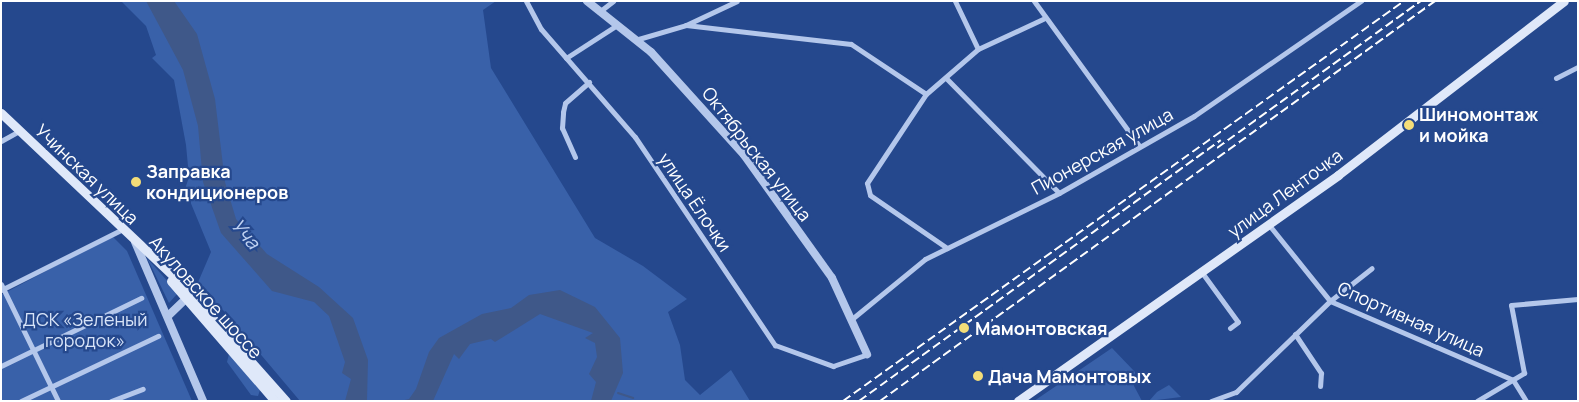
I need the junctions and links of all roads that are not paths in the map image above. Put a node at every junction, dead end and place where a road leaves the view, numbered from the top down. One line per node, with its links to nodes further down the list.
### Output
1 (526, 1): 15 (street, улица Ёлочки)
2 (587, 1): 9 (street, Октябрьская улица)
3 (613, 1): 9 (street)
4 (955, 1): 14 (street)
5 (1034, 1): 10 (street)
6 (1361, 1): 24 (street, Пионерская улица)
7 (1564, 1): 27 (main road, улица Ленточка)
8 (735, 2): 12 (street)
9 (600, 12): 11 (street, Октябрьская улица)
10 (1043, 19): 14 (street); 24 (street)
11 (617, 25): 13 (street, Октябрьская улица); 15 (street)
12 (686, 25): 13 (street); 20 (street)
13 (635, 40): 39 (street, Октябрьская улица)
14 (978, 49): 17 (street)
15 (566, 58): 19 (street, улица Ёлочки)
16 (1578, 67): 18 (street)
17 (946, 78): 20 (street); 26 (street)
18 (1556, 78)
19 (589, 82): 25 (street); 44 (street, улица Ёлочки)
20 (926, 94): 30 (street)
21 (1, 113): 22 (main road, Учинская улица)
22 (19, 131): 23 (street); 28 (main road, Учинская улица)
23 (1, 141)
24 (1138, 144): 26 (street, Пионерская улица)
25 (575, 157)
26 (1059, 193): 30 (street, Пионерская улица)
27 (1269, 225): 32 (main road, улица Ленточка); 37 (street, Спортивная улица)
28 (121, 230): 29 (main road, Учинская улица); 33 (street)
29 (135, 242): 34 (main road, Акуловское шоссе); 38 (street, Учинская улица)
30 (946, 248): 39 (street, Пионерская улица)
31 (1372, 268): 37 (street)
32 (1203, 274): 40 (street); 56 (main road, улица Ленточка)
33 (2, 287): 43 (street)
34 (190, 297): 38 (street); 54 (main road, Акуловское шоссе); 55 (main road, Акуловское шоссе)
35 (141, 298): 43 (street)
36 (1578, 299): 46 (street)
37 (1330, 301): 41 (street); 46 (street, Спортивная улица)
38 (169, 315): 53 (street, Учинская улица)
39 (853, 318): 44 (street, Октябрьская улица)
40 (1230, 328)
41 (1295, 334): 48 (street); 57 (street)
42 (158, 336): 47 (street)
43 (35, 350): 45 (street); 47 (street)
44 (867, 354)
45 (1, 366)
46 (1513, 380): 58 (street); 59 (street)
47 (51, 386): 50 (street); 51 (street)
48 (1320, 386)
49 (143, 389): 52 (street)
50 (21, 401)
51 (58, 401)
52 (111, 401)
53 (203, 401)
54 (275, 401)
55 (286, 401)
56 (1018, 401)
57 (1211, 401)
58 (1477, 401)
59 (1526, 401)

